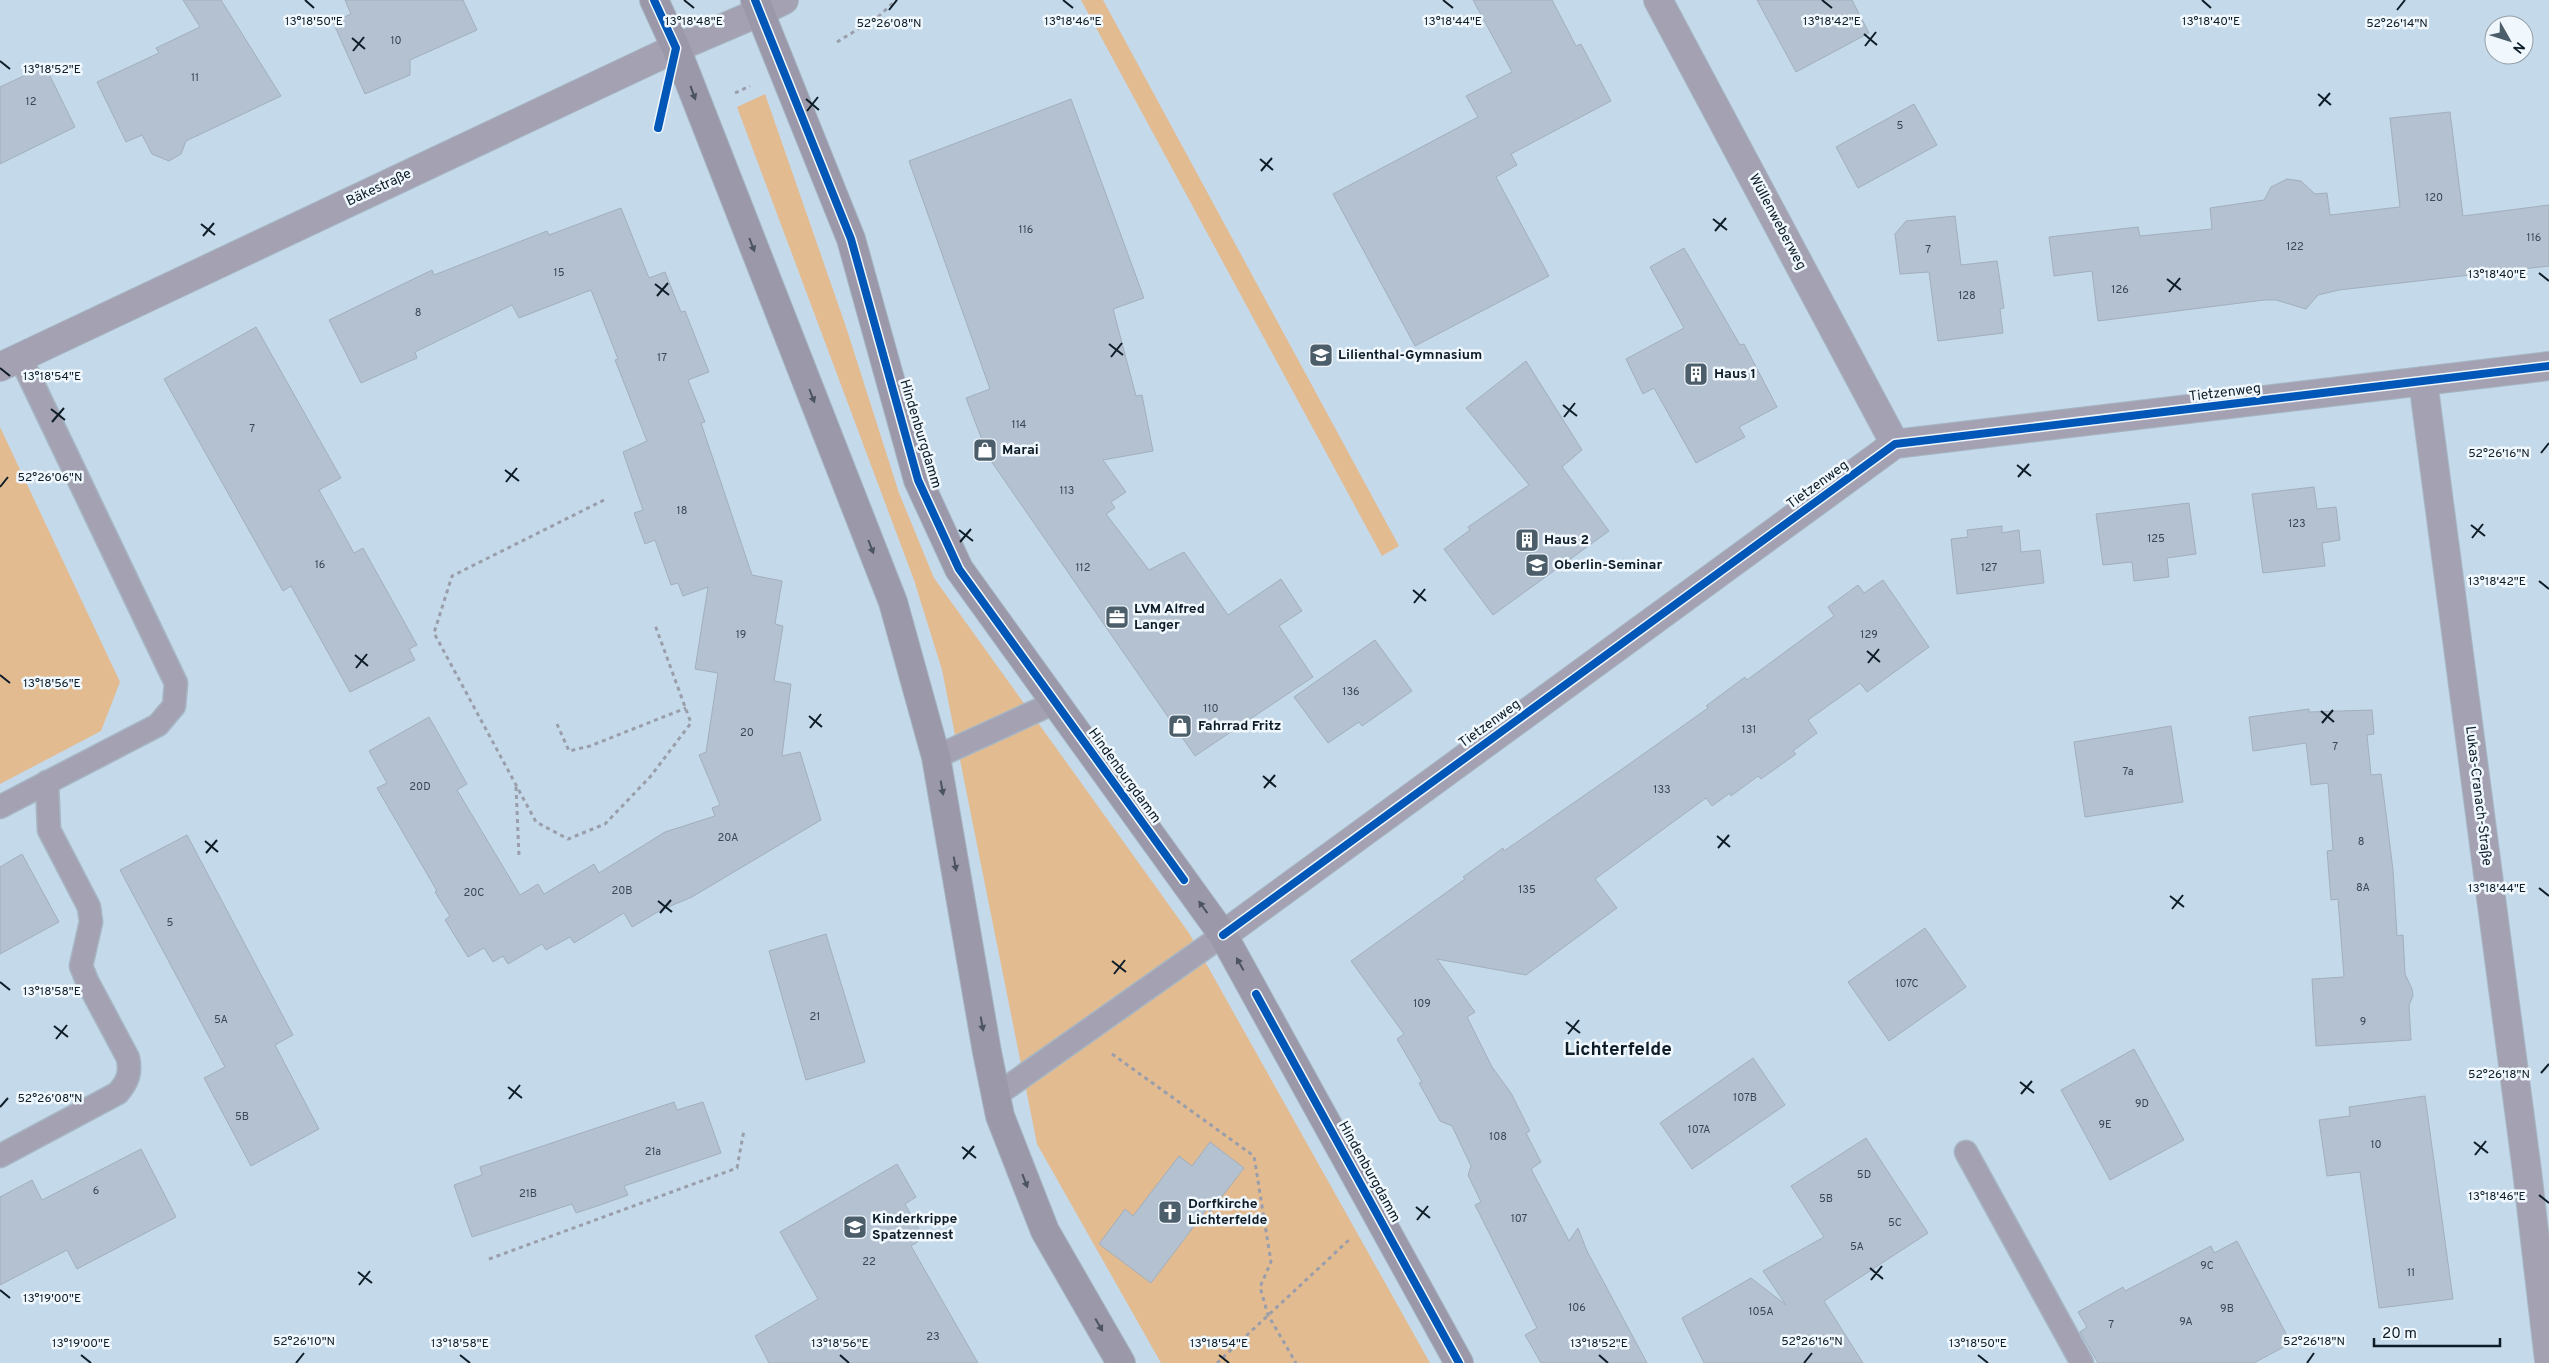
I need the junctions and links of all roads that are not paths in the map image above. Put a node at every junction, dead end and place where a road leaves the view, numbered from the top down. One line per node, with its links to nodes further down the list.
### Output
1 (654, 0): 5 (main road)
2 (784, 0): 4 (street, Bäkestraße)
3 (1658, 0): 9 (street, Wüllenweberweg)
4 (758, 6): 5 (street, Bäkestraße); 10 (main road, Hindenburgdamm)
5 (676, 48): 6 (street, Bäkestraße); 11 (main road, one-way to 11)
6 (10, 362): 12 (lane)
7 (2549, 366): 8 (street, Tietzenweg)
8 (2423, 381): 9 (street, Tietzenweg); 18 (street, Lukas-Cranach-Straße)
9 (1895, 444): 14 (street, Tietzenweg)
10 (1056, 702): 11 (lane); 14 (main road, Hindenburgdamm, one-way to 10)
11 (936, 757): 15 (main road, one-way to 15)
12 (47, 782): 13 (lane); 17 (lane)
13 (0, 807)
14 (1223, 935): 15 (lane); 21 (main road, Hindenburgdamm, one-way to 14)
15 (995, 1096): 20 (main road, one-way to 20)
16 (1966, 1152): 22 (lane)
17 (0, 1156)
18 (2538, 1169): 19 (street, Lukas-Cranach-Straße)
19 (2549, 1360)
20 (1121, 1363)
21 (1459, 1363)
22 (2082, 1363)

